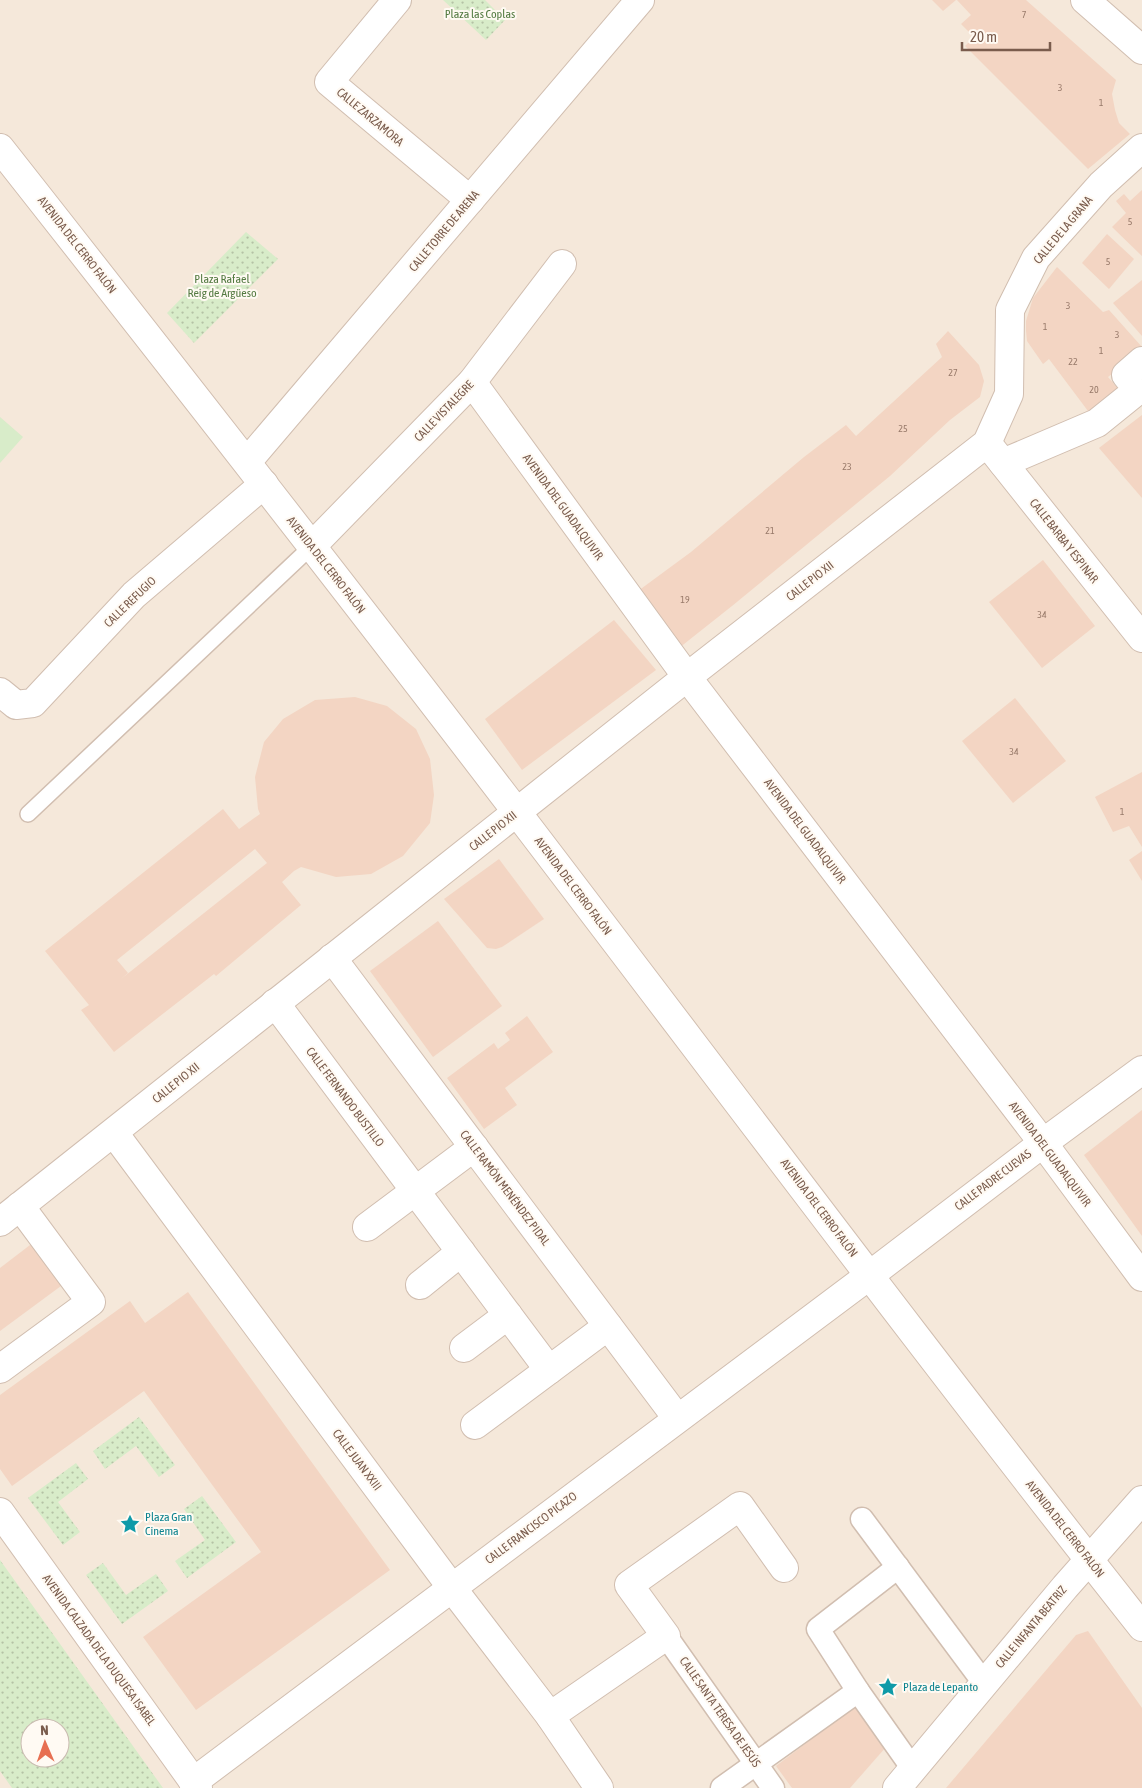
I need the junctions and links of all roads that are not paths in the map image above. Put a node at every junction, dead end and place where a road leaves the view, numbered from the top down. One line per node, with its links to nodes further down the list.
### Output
1 (397, 0): 7 (street, CALLE ZARZAMORA)
2 (640, 0): 7 (street, CALLE TORRE DE ARENA)
3 (1085, 0): 4 (street)
4 (1142, 50)
5 (0, 148): 13 (street, AVENIDA DEL CERRO FALÓN)
6 (1142, 148): 12 (street, CALLE DE LA GRANA)
7 (470, 200): 13 (street, CALLE TORRE DE ARENA)
8 (562, 264): 10 (street, CALLE VISTALEGRE)
9 (1142, 360): 11 (street)
10 (472, 382): 15 (street, CALLE VISTALEGRE); 17 (street, AVENIDA DEL GUADALQUIVIR)
11 (1140, 392): 12 (street)
12 (995, 453): 16 (street, CALLE BARBA Y ESPINAR); 17 (street, CALLE PIO XII)
13 (247, 462): 14 (street, AVENIDA DEL CERRO FALÓN)
14 (264, 484): 15 (street, AVENIDA DEL CERRO FALÓN); 18 (street, CALLE REFUGIO)
15 (312, 546): 19 (street, AVENIDA DEL CERRO FALÓN); 20 (lane)
16 (1142, 638)
17 (687, 677): 19 (street, CALLE PIO XII); 25 (street, AVENIDA DEL GUADALQUIVIR)
18 (0, 692)
19 (517, 812): 21 (street, CALLE PIO XII); 32 (street, AVENIDA DEL CERRO FALÓN)
20 (28, 814)
21 (332, 958): 22 (street, CALLE PIO XII); 26 (street, CALLE RAMÓN MENÉNDEZ PIDAL)
22 (275, 1004): 24 (street, CALLE PIO XII); 27 (street, CALLE FERNANDO BUSTILLO)
23 (1142, 1070): 25 (street, CALLE PADRE CUEVAS)
24 (114, 1133): 28 (street, CALLE PIO XII); 47 (street, CALLE JUAN XXIII)
25 (1043, 1143): 31 (street, AVENIDA DEL GUADALQUIVIR); 32 (street, CALLE PADRE CUEVAS)
26 (474, 1147): 27 (street); 35 (street, CALLE RAMÓN MENÉNDEZ PIDAL)
27 (415, 1191): 29 (street); 30 (street, CALLE FERNANDO BUSTILLO)
28 (10, 1214): 37 (street)
29 (367, 1227)
30 (461, 1252): 33 (street); 34 (street, CALLE FERNANDO BUSTILLO)
31 (1141, 1272)
32 (870, 1275): 39 (street, CALLE FRANCISCO PICAZO); 44 (street, AVENIDA DEL CERRO FALÓN)
33 (420, 1285)
34 (508, 1315): 36 (street); 38 (street, CALLE FERNANDO BUSTILLO)
35 (608, 1326): 38 (street); 39 (street, CALLE RAMÓN MENÉNDEZ PIDAL)
36 (464, 1348)
37 (0, 1368)
38 (549, 1370): 40 (street)
39 (677, 1418): 47 (street, CALLE FRANCISCO PICAZO)
40 (476, 1425)
41 (1142, 1500): 44 (street, CALLE INFANTA BEATRIZ)
42 (0, 1512): 55 (street, AVENIDA CALZADA DE LA DUQUESA ISABEL)
43 (862, 1519): 45 (street)
44 (1089, 1560): 48 (street, AVENIDA DEL CERRO FALÓN); 50 (street, CALLE INFANTA BEATRIZ)
45 (898, 1567): 50 (street); 51 (street)
46 (784, 1568): 49 (street, CALLE SANTA TERESA DE JESÚS)
47 (452, 1588): 52 (street, CALLE JUAN XXIII); 55 (street, CALLE FRANCISCO PICAZO)
48 (1142, 1627)
49 (666, 1636): 52 (street); 53 (street, CALLE SANTA TERESA DE JESÚS)
50 (984, 1683): 54 (street, CALLE INFANTA BEATRIZ)
51 (858, 1691): 53 (street); 54 (street)
52 (550, 1716): 56 (street, CALLE JUAN XXIII)
53 (756, 1764): 57 (street); 58 (street, CALLE SANTA TERESA DE JESÚS)
54 (905, 1778)
55 (196, 1785)
56 (599, 1788)
57 (722, 1788)
58 (773, 1788)

